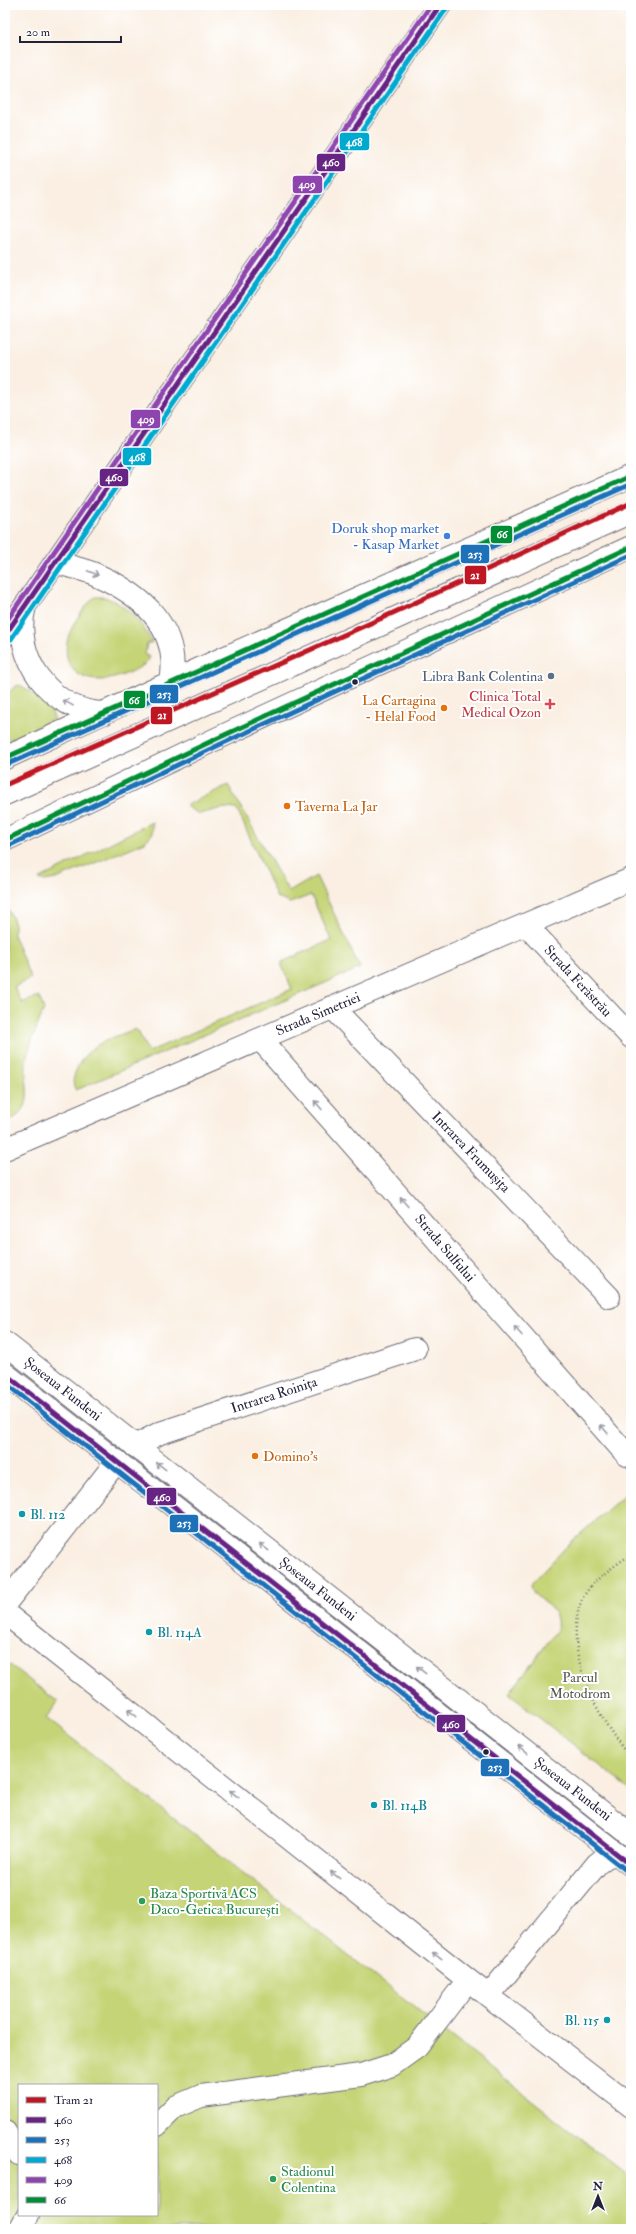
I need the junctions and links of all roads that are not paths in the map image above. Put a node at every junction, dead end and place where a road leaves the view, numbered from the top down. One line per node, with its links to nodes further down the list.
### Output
1 (440, 5): 5 (main road)
2 (631, 476): 8 (main road)
3 (631, 512): 11 (main road)
4 (631, 547): 12 (main road)
5 (56, 562): 6 (main road); 8 (main road, one-way to 8)
6 (25, 605): 7 (main road); 9 (main road, one-way to 6)
7 (5, 635)
8 (171, 682): 9 (main road)
9 (105, 713): 10 (main road)
10 (5, 758)
11 (5, 794)
12 (5, 840)
13 (631, 880): 14 (main road, Strada Simetriei)
14 (526, 925): 15 (main road, Strada Simetriei); 16 (main road, Strada Ferăstrău)
15 (332, 1007): 17 (main road, Strada Simetriei); 19 (main road, Intrarea Frumușița)
16 (631, 1037)
17 (260, 1039): 18 (main road, Strada Simetriei); 24 (main road, Strada Sulfului, one-way to 17)
18 (5, 1149)
19 (609, 1297)
20 (5, 1344): 23 (main road, Șoseaua Fundeni)
21 (414, 1349): 23 (main road, Intrarea Roinița)
22 (5, 1374): 25 (main road, Șoseaua Fundeni)
23 (135, 1446): 28 (main road, Șoseaua Fundeni, one-way to 23)
24 (631, 1456)
25 (117, 1461): 26 (main road); 29 (main road, Șoseaua Fundeni)
26 (5, 1604)
27 (5, 1613): 30 (main road, one-way to 27)
28 (631, 1835)
29 (624, 1860): 31 (main road)
30 (468, 1980): 31 (main road); 33 (main road)
31 (489, 1995): 32 (main road)
32 (631, 2106)
33 (158, 2124)
34 (5, 2132): 35 (main road)
35 (18, 2152)
36 (27, 2216): 37 (main road)
37 (20, 2229)

